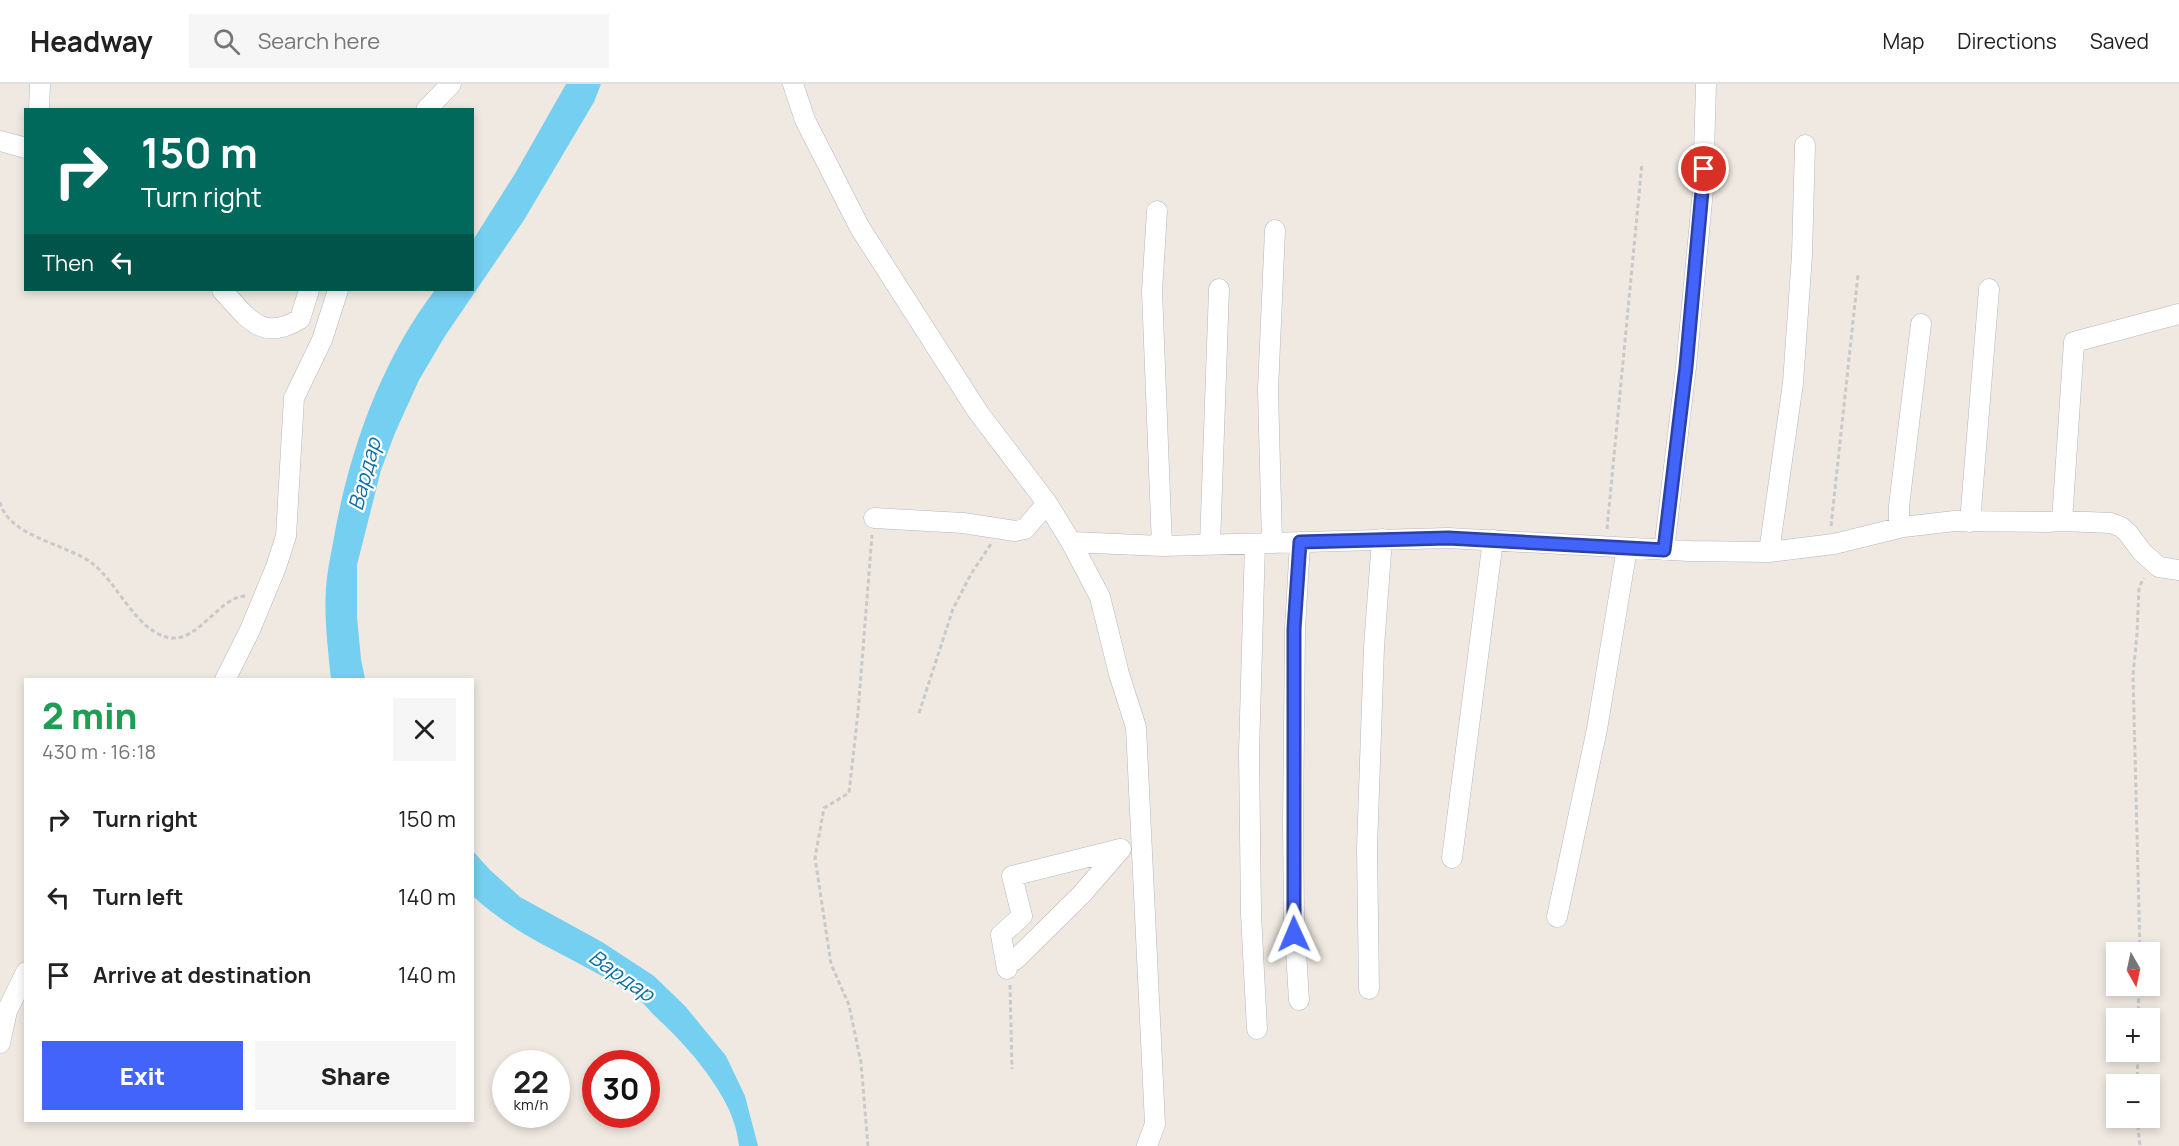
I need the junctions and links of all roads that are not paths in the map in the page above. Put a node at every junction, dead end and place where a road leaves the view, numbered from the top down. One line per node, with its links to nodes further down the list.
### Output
1 (40, 84): 5 (street)
2 (451, 84): 6 (street)
3 (793, 84): 19 (street)
4 (1706, 84): 32 (street)
5 (39, 108)
6 (428, 108)
7 (0, 141): 9 (street)
8 (1805, 145): 33 (street)
9 (24, 147)
10 (1157, 211): 30 (street)
11 (1275, 230): 28 (street)
12 (1219, 289): 29 (street)
13 (1989, 289): 22 (street)
14 (223, 291): 15 (street)
15 (309, 291)
16 (338, 291): 35 (street)
17 (2179, 314): 21 (street)
18 (1921, 324): 23 (street)
19 (1047, 502): 20 (street); 26 (street)
20 (874, 518)
21 (2062, 520): 22 (street); 34 (street)
22 (1970, 522): 23 (street)
23 (1903, 527): 33 (street)
24 (1382, 539): 25 (street); 27 (street); 41 (street)
25 (1492, 540): 31 (street); 38 (street)
26 (1071, 542): 30 (street); 36 (street)
27 (1300, 542): 28 (street); 42 (street)
28 (1263, 543): 29 (street); 43 (street)
29 (1210, 545): 30 (street)
30 (1162, 546)
31 (1627, 548): 32 (street); 39 (street)
32 (1664, 550): 33 (street)
33 (1769, 552)
34 (2179, 570)
35 (226, 678)
36 (1141, 810): 37 (street); 45 (street)
37 (1120, 849): 37 (street)
38 (1452, 858)
39 (1557, 917)
40 (24, 976): 44 (street)
41 (1368, 989)
42 (1299, 1000)
43 (1257, 1029)
44 (0, 1043)
45 (1147, 1146)

